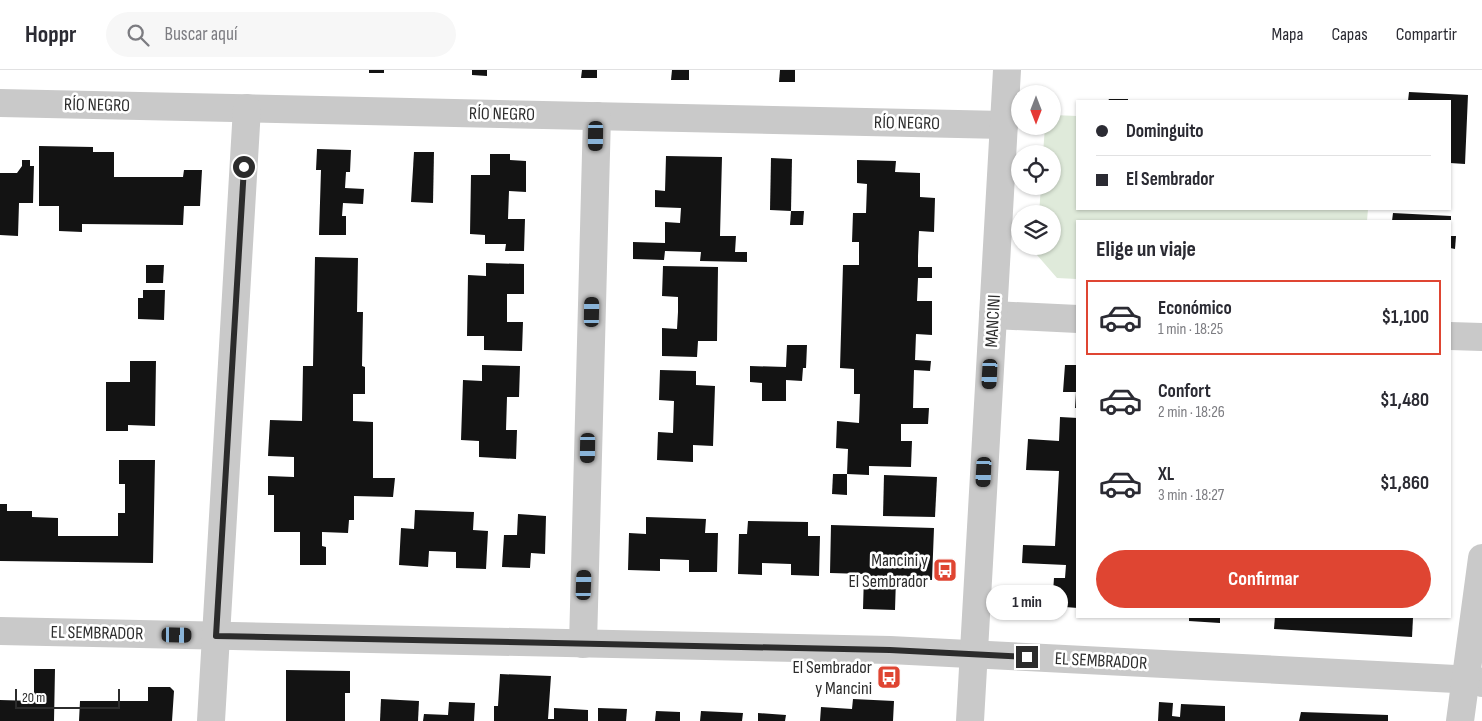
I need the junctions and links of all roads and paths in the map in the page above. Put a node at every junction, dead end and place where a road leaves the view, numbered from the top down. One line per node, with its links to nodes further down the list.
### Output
1 (1007, 70): 5 (street, MANCINI)
2 (0, 103): 3 (street, RÍO NEGRO)
3 (247, 108): 4 (street, RÍO NEGRO); 12 (street)
4 (597, 116): 5 (street, RÍO NEGRO); 13 (street)
5 (1004, 125): 6 (street, MANCINI)
6 (993, 315): 7 (street); 14 (street, MANCINI)
7 (1076, 319)
8 (1451, 336): 9 (street)
9 (1482, 337)
10 (1482, 558): 15 (street)
11 (0, 631): 12 (street, EL SEMBRADOR)
12 (216, 636): 13 (street, EL SEMBRADOR); 16 (street)
13 (583, 644): 14 (street, EL SEMBRADOR)
14 (974, 655): 15 (street, EL SEMBRADOR); 17 (street, MANCINI)
15 (1474, 682): 18 (street)
16 (211, 721)
17 (970, 721)
18 (1460, 721)

